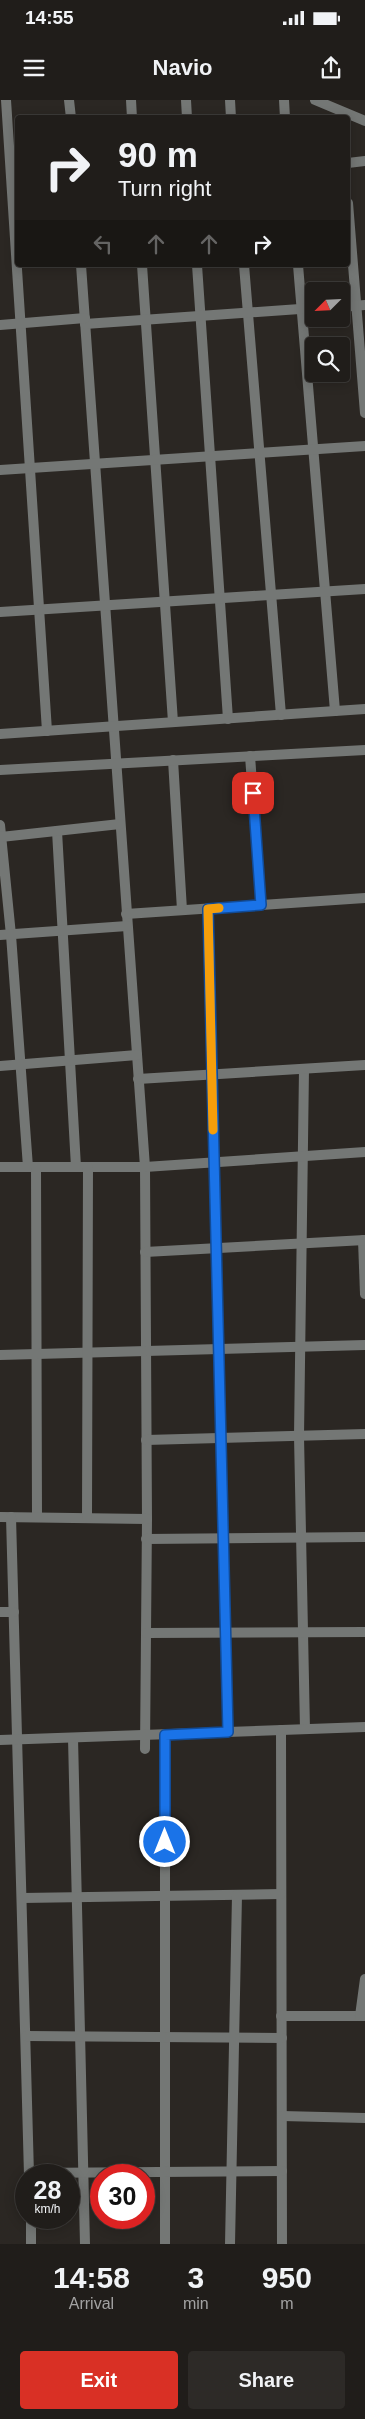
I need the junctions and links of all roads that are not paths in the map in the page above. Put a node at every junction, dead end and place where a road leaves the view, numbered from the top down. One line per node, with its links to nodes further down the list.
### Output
1 (6, 100): 18 (street)
2 (69, 100): 9 (street)
3 (131, 100): 10 (street)
4 (186, 100): 11 (street)
5 (230, 100): 12 (street)
6 (284, 100): 13 (street)
7 (315, 100): 8 (street)
8 (340, 114)
9 (70, 115)
10 (132, 115)
11 (187, 115)
12 (232, 115)
13 (286, 115)
14 (350, 117): 15 (street)
15 (365, 121)
16 (365, 162): 17 (street)
17 (350, 163)
18 (14, 172): 19 (street); 20 (street)
19 (0, 174)
20 (15, 194)
21 (350, 220): 28 (street)
22 (18, 267): 35 (street)
23 (81, 267): 34 (street)
24 (142, 267): 33 (street)
25 (197, 267): 32 (street)
26 (244, 267): 31 (street)
27 (298, 267): 29 (street)
28 (360, 305): 37 (street)
29 (302, 309): 30 (street); 31 (street); 39 (street)
30 (305, 309)
31 (248, 313): 32 (street); 40 (street)
32 (200, 316): 33 (street); 41 (street)
33 (146, 320): 34 (street); 42 (street)
34 (85, 321): 35 (street); 43 (street)
35 (21, 323): 36 (street); 44 (street)
36 (0, 325)
37 (365, 413)
38 (365, 446): 39 (street)
39 (313, 449): 40 (street); 47 (street)
40 (259, 453): 41 (street); 48 (street)
41 (210, 456): 42 (street); 49 (street)
42 (156, 460): 43 (street); 50 (street)
43 (95, 464): 44 (street); 51 (street)
44 (30, 468): 45 (street); 52 (street)
45 (0, 470)
46 (365, 589): 47 (street)
47 (325, 592): 48 (street); 55 (street)
48 (271, 596): 49 (street); 56 (street)
49 (220, 599): 50 (street); 57 (street)
50 (165, 603): 51 (street); 58 (street)
51 (105, 604): 52 (street); 59 (street)
52 (39, 609): 53 (street); 60 (street)
53 (0, 612)
54 (365, 709): 55 (street)
55 (335, 711): 56 (street)
56 (281, 715): 57 (street)
57 (228, 719): 58 (street)
58 (173, 722): 59 (street)
59 (112, 727): 60 (street); 66 (street)
60 (47, 731): 61 (street)
61 (0, 734)
62 (365, 750): 63 (street); 64 (street)
63 (250, 756): 65 (street); 73 (street)
64 (365, 758)
65 (173, 760): 66 (street); 75 (street)
66 (115, 763): 67 (street); 68 (street)
67 (0, 770)
68 (120, 824): 70 (street); 76 (street)
69 (0, 825): 71 (street)
70 (57, 831): 71 (street); 78 (street)
71 (1, 837): 80 (street)
72 (365, 898): 73 (street)
73 (261, 905): 74 (street)
74 (208, 909): 75 (street); 87 (street)
75 (182, 910): 76 (street)
76 (126, 914): 77 (street)
77 (127, 926): 78 (street); 81 (street)
78 (61, 931): 80 (street); 82 (street)
79 (0, 935): 80 (street)
80 (11, 935): 83 (street)
81 (137, 1055): 82 (street); 88 (street)
82 (69, 1060): 83 (street); 94 (street)
83 (20, 1064): 85 (street); 93 (street)
84 (365, 1065): 86 (street)
85 (0, 1066)
86 (304, 1069): 87 (street); 90 (street)
87 (212, 1074): 88 (street); 91 (street)
88 (138, 1079): 96 (street)
89 (365, 1152): 90 (street)
90 (303, 1156): 91 (street); 98 (street)
91 (214, 1162): 96 (street); 99 (street)
92 (0, 1167): 93 (street)
93 (32, 1167): 94 (street); 107 (street)
94 (76, 1167): 95 (street)
95 (88, 1167): 96 (street); 106 (street)
96 (144, 1167): 100 (street)
97 (364, 1240): 98 (street); 101 (street)
98 (302, 1243): 99 (street); 103 (street)
99 (216, 1248): 100 (street); 104 (street)
100 (145, 1252): 105 (street)
101 (365, 1294)
102 (365, 1345): 103 (street)
103 (300, 1347): 104 (street); 110 (street)
104 (219, 1349): 105 (street); 111 (street)
105 (146, 1351): 106 (street); 112 (street)
106 (87, 1352): 107 (street); 116 (street)
107 (36, 1354): 108 (street); 115 (street)
108 (0, 1355)
109 (365, 1434): 110 (street)
110 (299, 1436): 111 (street); 119 (street)
111 (221, 1438): 112 (street); 120 (street)
112 (146, 1440): 117 (street)
113 (0, 1517): 114 (street)
114 (11, 1517): 115 (street); 123 (street)
115 (37, 1518): 116 (street)
116 (86, 1518): 117 (street)
117 (147, 1519): 121 (street)
118 (365, 1537): 119 (street)
119 (301, 1538): 120 (street); 124 (street)
120 (223, 1539): 121 (street); 127 (street)
121 (146, 1540): 126 (street)
122 (0, 1612): 123 (street)
123 (14, 1612): 136 (street)
124 (303, 1632): 125 (street); 127 (street); 129 (street)
125 (365, 1632)
126 (146, 1633): 127 (street); 132 (street)
127 (226, 1633): 131 (street)
128 (365, 1727): 129 (street)
129 (305, 1729): 130 (street)
130 (280, 1730): 131 (street); 138 (street)
131 (228, 1732): 133 (street)
132 (145, 1735): 133 (street); 134 (street); 137 (street)
133 (165, 1735): 140 (street)
134 (73, 1738): 136 (street); 141 (street)
135 (0, 1740): 136 (street)
136 (17, 1740): 142 (street)
137 (145, 1748)
138 (281, 1894): 139 (street); 144 (street)
139 (237, 1895): 140 (street); 149 (street)
140 (165, 1896): 141 (street); 148 (street)
141 (77, 1897): 142 (street); 147 (street)
142 (22, 1898): 146 (street)
143 (365, 1979): 145 (street)
144 (281, 2016): 145 (street); 150 (street)
145 (362, 2016)
146 (26, 2036): 147 (street); 153 (street)
147 (80, 2036): 148 (street); 158 (street)
148 (165, 2037): 149 (street); 156 (street)
149 (234, 2038): 150 (street); 154 (street)
150 (282, 2038): 151 (street)
151 (282, 2116): 152 (street); 155 (street)
152 (365, 2118)
153 (29, 2164)
154 (231, 2171): 155 (street); 156 (street); 163 (street)
155 (282, 2171): 164 (street)
156 (165, 2172): 158 (street); 162 (street)
157 (80, 2173): 158 (street)
158 (83, 2173): 161 (street)
159 (30, 2229): 160 (street)
160 (31, 2244)
161 (85, 2244)
162 (165, 2244)
163 (230, 2244)
164 (282, 2244)

